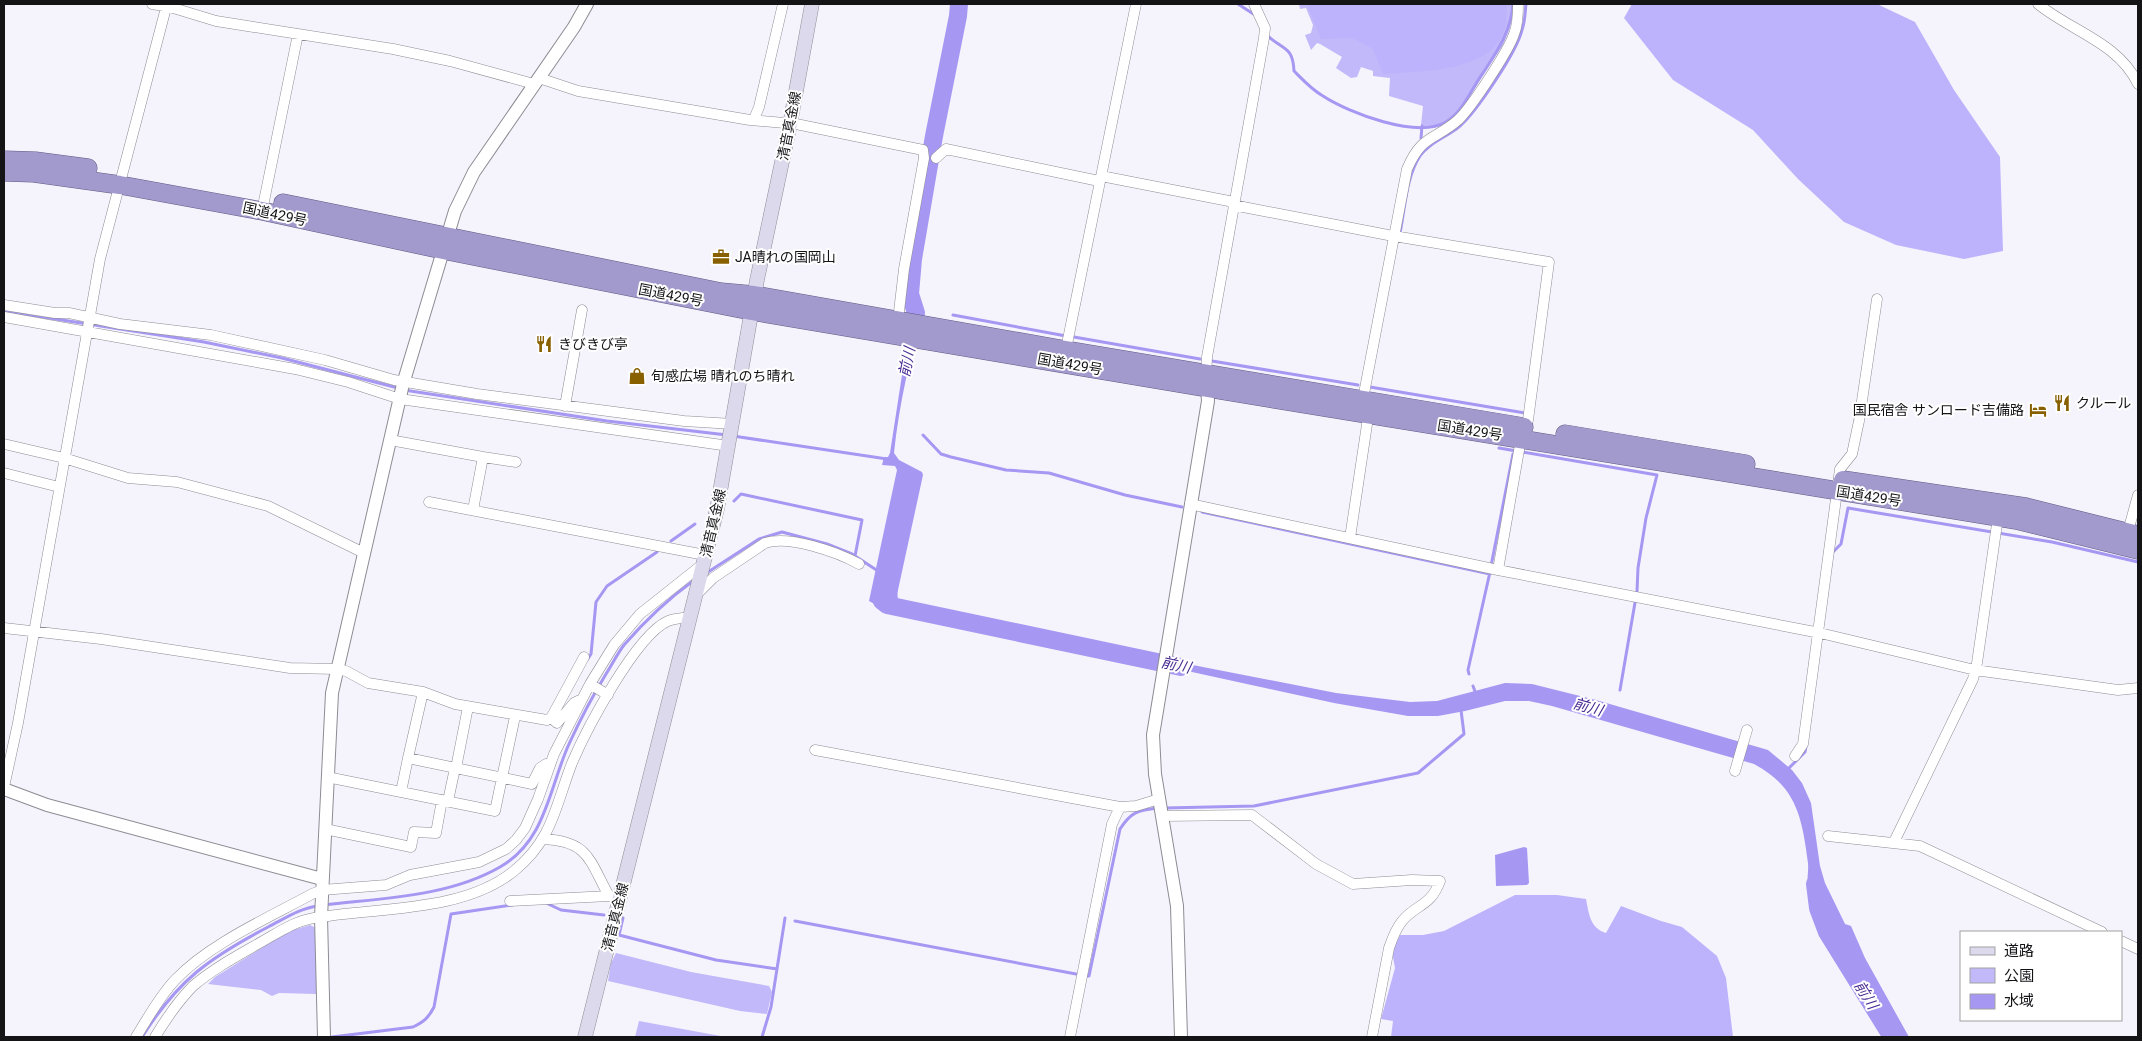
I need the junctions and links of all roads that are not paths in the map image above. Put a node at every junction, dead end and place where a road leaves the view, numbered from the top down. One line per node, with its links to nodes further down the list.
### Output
1 (152, 4): 9 (street)
2 (587, 4): 11 (street)
3 (783, 4): 13 (street)
4 (812, 4): 14 (main road, 清音真金線)
5 (1136, 4): 19 (street)
6 (1254, 4): 20 (street)
7 (1518, 4): 22 (street)
8 (2038, 4): 12 (street)
9 (166, 5): 10 (street); 18 (street)
10 (298, 34): 11 (street); 21 (street)
11 (537, 81): 13 (street); 23 (street)
12 (2138, 84)
13 (754, 119): 14 (street)
14 (790, 124): 25 (main road, 清音真金線); 30 (street)
15 (936, 158): 19 (street)
16 (4, 160): 18 (highway, 国道429号)
17 (4, 172): 18 (highway, 国道429号)
18 (122, 179): 21 (highway, 国道429号); 29 (street)
19 (1100, 179): 20 (street); 31 (street)
20 (1234, 204): 22 (street); 32 (street)
21 (263, 205): 23 (highway, 国道429号)
22 (1394, 236): 35 (street); 38 (street)
23 (445, 243): 25 (highway, 国道429号); 33 (street)
24 (1877, 299): 44 (street)
25 (753, 303): 30 (highway, 国道429号); 36 (main road, 清音真金線)
26 (4, 305): 29 (street)
27 (582, 310): 34 (street)
28 (4, 317): 29 (street)
29 (87, 324): 33 (street); 33 (street); 41 (street)
30 (899, 325): 31 (highway, 国道429号)
31 (1065, 356): 32 (highway, 国道429号)
32 (1206, 381): 35 (highway, 国道429号); 48 (street)
33 (402, 389): 34 (street); 36 (street); 37 (street)
34 (566, 406): 36 (street)
35 (1366, 406): 38 (highway, 国道429号); 52 (street)
36 (731, 435): 54 (main road, 清音真金線)
37 (390, 440): 40 (street); 53 (street)
38 (1521, 442): 44 (highway, 国道429号); 56 (street)
39 (4, 444): 41 (street)
40 (483, 457): 42 (street); 49 (street)
41 (64, 458): 45 (street); 53 (street)
42 (516, 462)
43 (4, 473): 45 (street)
44 (1838, 485): 50 (highway, 国道429号); 51 (highway, 国道429号); 61 (street)
45 (58, 487): 60 (street)
46 (2138, 495): 51 (street)
47 (429, 502): 49 (street)
48 (1190, 504): 52 (street); 86 (street)
49 (473, 510): 54 (street)
50 (1996, 527): 51 (highway, 国道429号); 64 (street)
51 (2133, 534)
52 (1350, 538): 56 (street)
53 (364, 552): 63 (street)
54 (703, 563): 57 (main road, 清音真金線); 65 (street)
55 (858, 564): 57 (street)
56 (1493, 570): 61 (street)
57 (696, 593): 58 (main road, 清音真金線)
58 (691, 617): 67 (street); 92 (main road, 清音真金線)
59 (4, 628): 60 (street)
60 (34, 631): 63 (street); 82 (street)
61 (1820, 633): 64 (street); 75 (street)
62 (584, 657): 71 (street)
63 (337, 668): 68 (street); 80 (street)
64 (1975, 670): 66 (street); 90 (street)
65 (592, 685): 67 (street); 69 (street)
66 (2138, 688)
67 (606, 693): 89 (street)
68 (422, 694): 71 (street); 76 (street)
69 (583, 698): 71 (street); 77 (street)
70 (467, 712): 78 (street)
71 (553, 720)
72 (514, 721): 81 (street)
73 (1747, 731): 79 (street)
74 (815, 750): 85 (street)
75 (1795, 756)
76 (408, 758): 78 (street); 83 (street)
77 (550, 765): 81 (street); 91 (street)
78 (456, 768): 81 (street); 84 (street)
79 (1736, 770)
80 (327, 777): 83 (street); 87 (street)
81 (502, 779): 84 (street)
82 (4, 788): 91 (street)
83 (401, 792): 84 (street)
84 (445, 801): 87 (street)
85 (1120, 807): 86 (street); 101 (street)
86 (1160, 808): 102 (street); 103 (street)
87 (325, 829): 91 (street)
88 (1828, 836): 90 (street)
89 (543, 839): 92 (street); 94 (street)
90 (1894, 842): 95 (street)
91 (322, 889): 94 (street); 98 (street)
92 (615, 897): 93 (street); 100 (main road, 清音真金線)
93 (510, 901)
94 (321, 914): 98 (street); 99 (street)
95 (2100, 931)
96 (2122, 942): 97 (street)
97 (2138, 950)
98 (146, 1034)
99 (324, 1037)
100 (585, 1037)
101 (1070, 1037)
102 (1181, 1037)
103 (1372, 1037)

